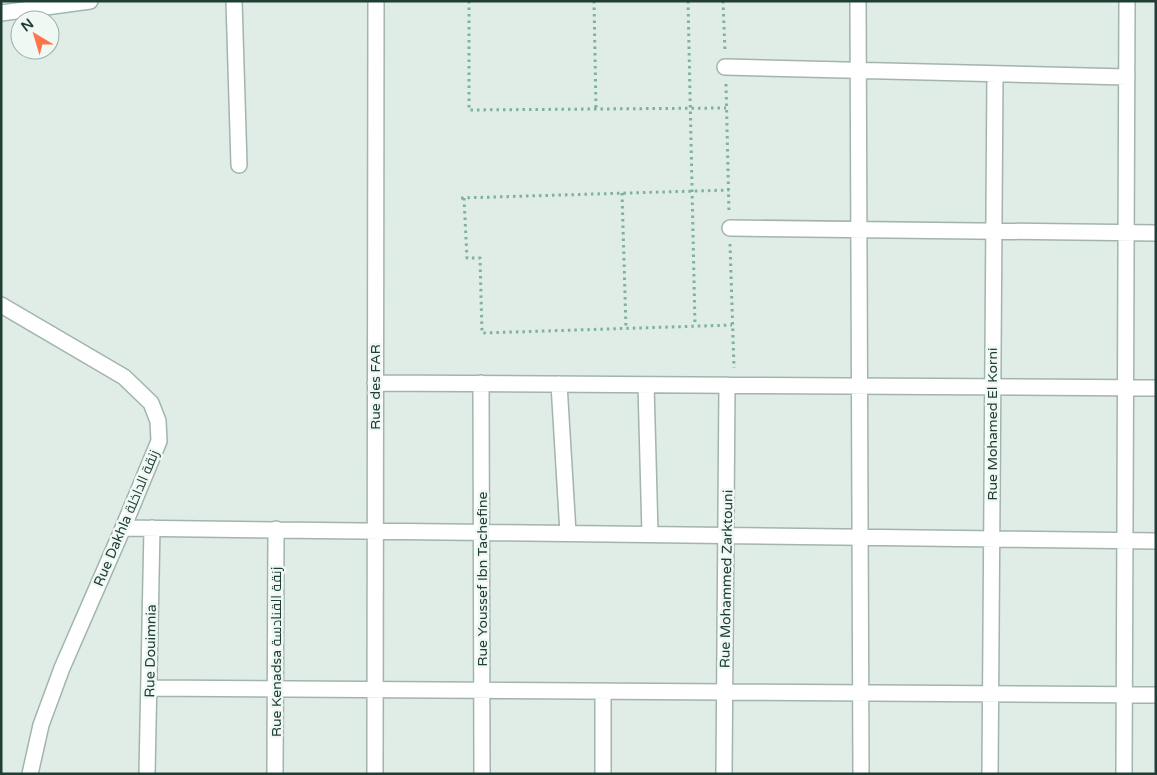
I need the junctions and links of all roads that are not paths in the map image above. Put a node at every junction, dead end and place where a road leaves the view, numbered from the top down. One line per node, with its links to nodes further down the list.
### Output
1 (90, 1): 6 (street)
2 (234, 1): 11 (street)
3 (376, 1): 18 (street, Rue des FAR)
4 (858, 1): 8 (street)
5 (1127, 1): 10 (street)
6 (1, 13)
7 (725, 67): 8 (street)
8 (858, 71): 9 (street); 13 (street)
9 (995, 74): 10 (street); 14 (street, Rue Mohamed El Korni)
10 (1127, 76): 15 (street)
11 (239, 166)
12 (730, 228): 13 (street)
13 (859, 230): 14 (street); 23 (street)
14 (994, 231): 15 (street); 24 (street, Rue Mohamed El Korni)
15 (1126, 233): 16 (street); 25 (street)
16 (1156, 233)
17 (1, 305): 27 (street, Rue Dakhla زنقة الداخلة)
18 (375, 383): 19 (street); 30 (street, Rue des FAR)
19 (481, 383): 20 (street); 31 (street, Rue Youssef Ibn Tachefine)
20 (559, 384): 21 (street); 32 (street)
21 (646, 385): 22 (street); 33 (street)
22 (731, 385): 23 (street); 34 (street, Rue Mohammed Zarktouni)
23 (860, 386): 24 (street); 35 (street)
24 (992, 387): 25 (street); 36 (street, Rue Mohamed El Korni)
25 (1126, 388): 26 (street); 37 (street)
26 (1156, 388)
27 (123, 528): 28 (street); 49 (street, Rue Dakhla زنقة الداخلة)
28 (152, 528): 29 (street); 39 (street, Rue Douimnia)
29 (276, 529): 30 (street); 40 (street, Rue Kenadsa زنقة القنادسة)
30 (375, 531): 31 (street); 41 (street, Rue des FAR)
31 (482, 532): 32 (street); 42 (street, Rue Youssef Ibn Tachefine)
32 (568, 533): 33 (street)
33 (650, 534): 34 (street)
34 (726, 535): 35 (street); 44 (street, Rue Mohammed Zarktouni)
35 (860, 537): 36 (street); 45 (street)
36 (991, 539): 37 (street); 46 (street, Rue Mohamed El Korni)
37 (1125, 540): 38 (street); 47 (street)
38 (1156, 541)
39 (149, 688): 40 (street); 50 (street, Rue Douimnia)
40 (276, 689): 41 (street); 51 (street, Rue Kenadsa زنقة القنادسة)
41 (375, 690): 42 (street); 52 (street, Rue des FAR)
42 (482, 690): 43 (street); 53 (street, Rue Youssef Ibn Tachefine)
43 (603, 691): 44 (street); 54 (street)
44 (725, 692): 45 (street); 55 (street, Rue Mohammed Zarktouni)
45 (861, 693): 46 (street); 56 (street)
46 (990, 694): 47 (street); 57 (street, Rue Mohamed El Korni)
47 (1124, 695): 48 (street); 58 (street)
48 (1156, 695)
49 (30, 774)
50 (147, 774)
51 (275, 774)
52 (374, 774)
53 (482, 774)
54 (603, 774)
55 (724, 774)
56 (861, 774)
57 (990, 774)
58 (1124, 774)

